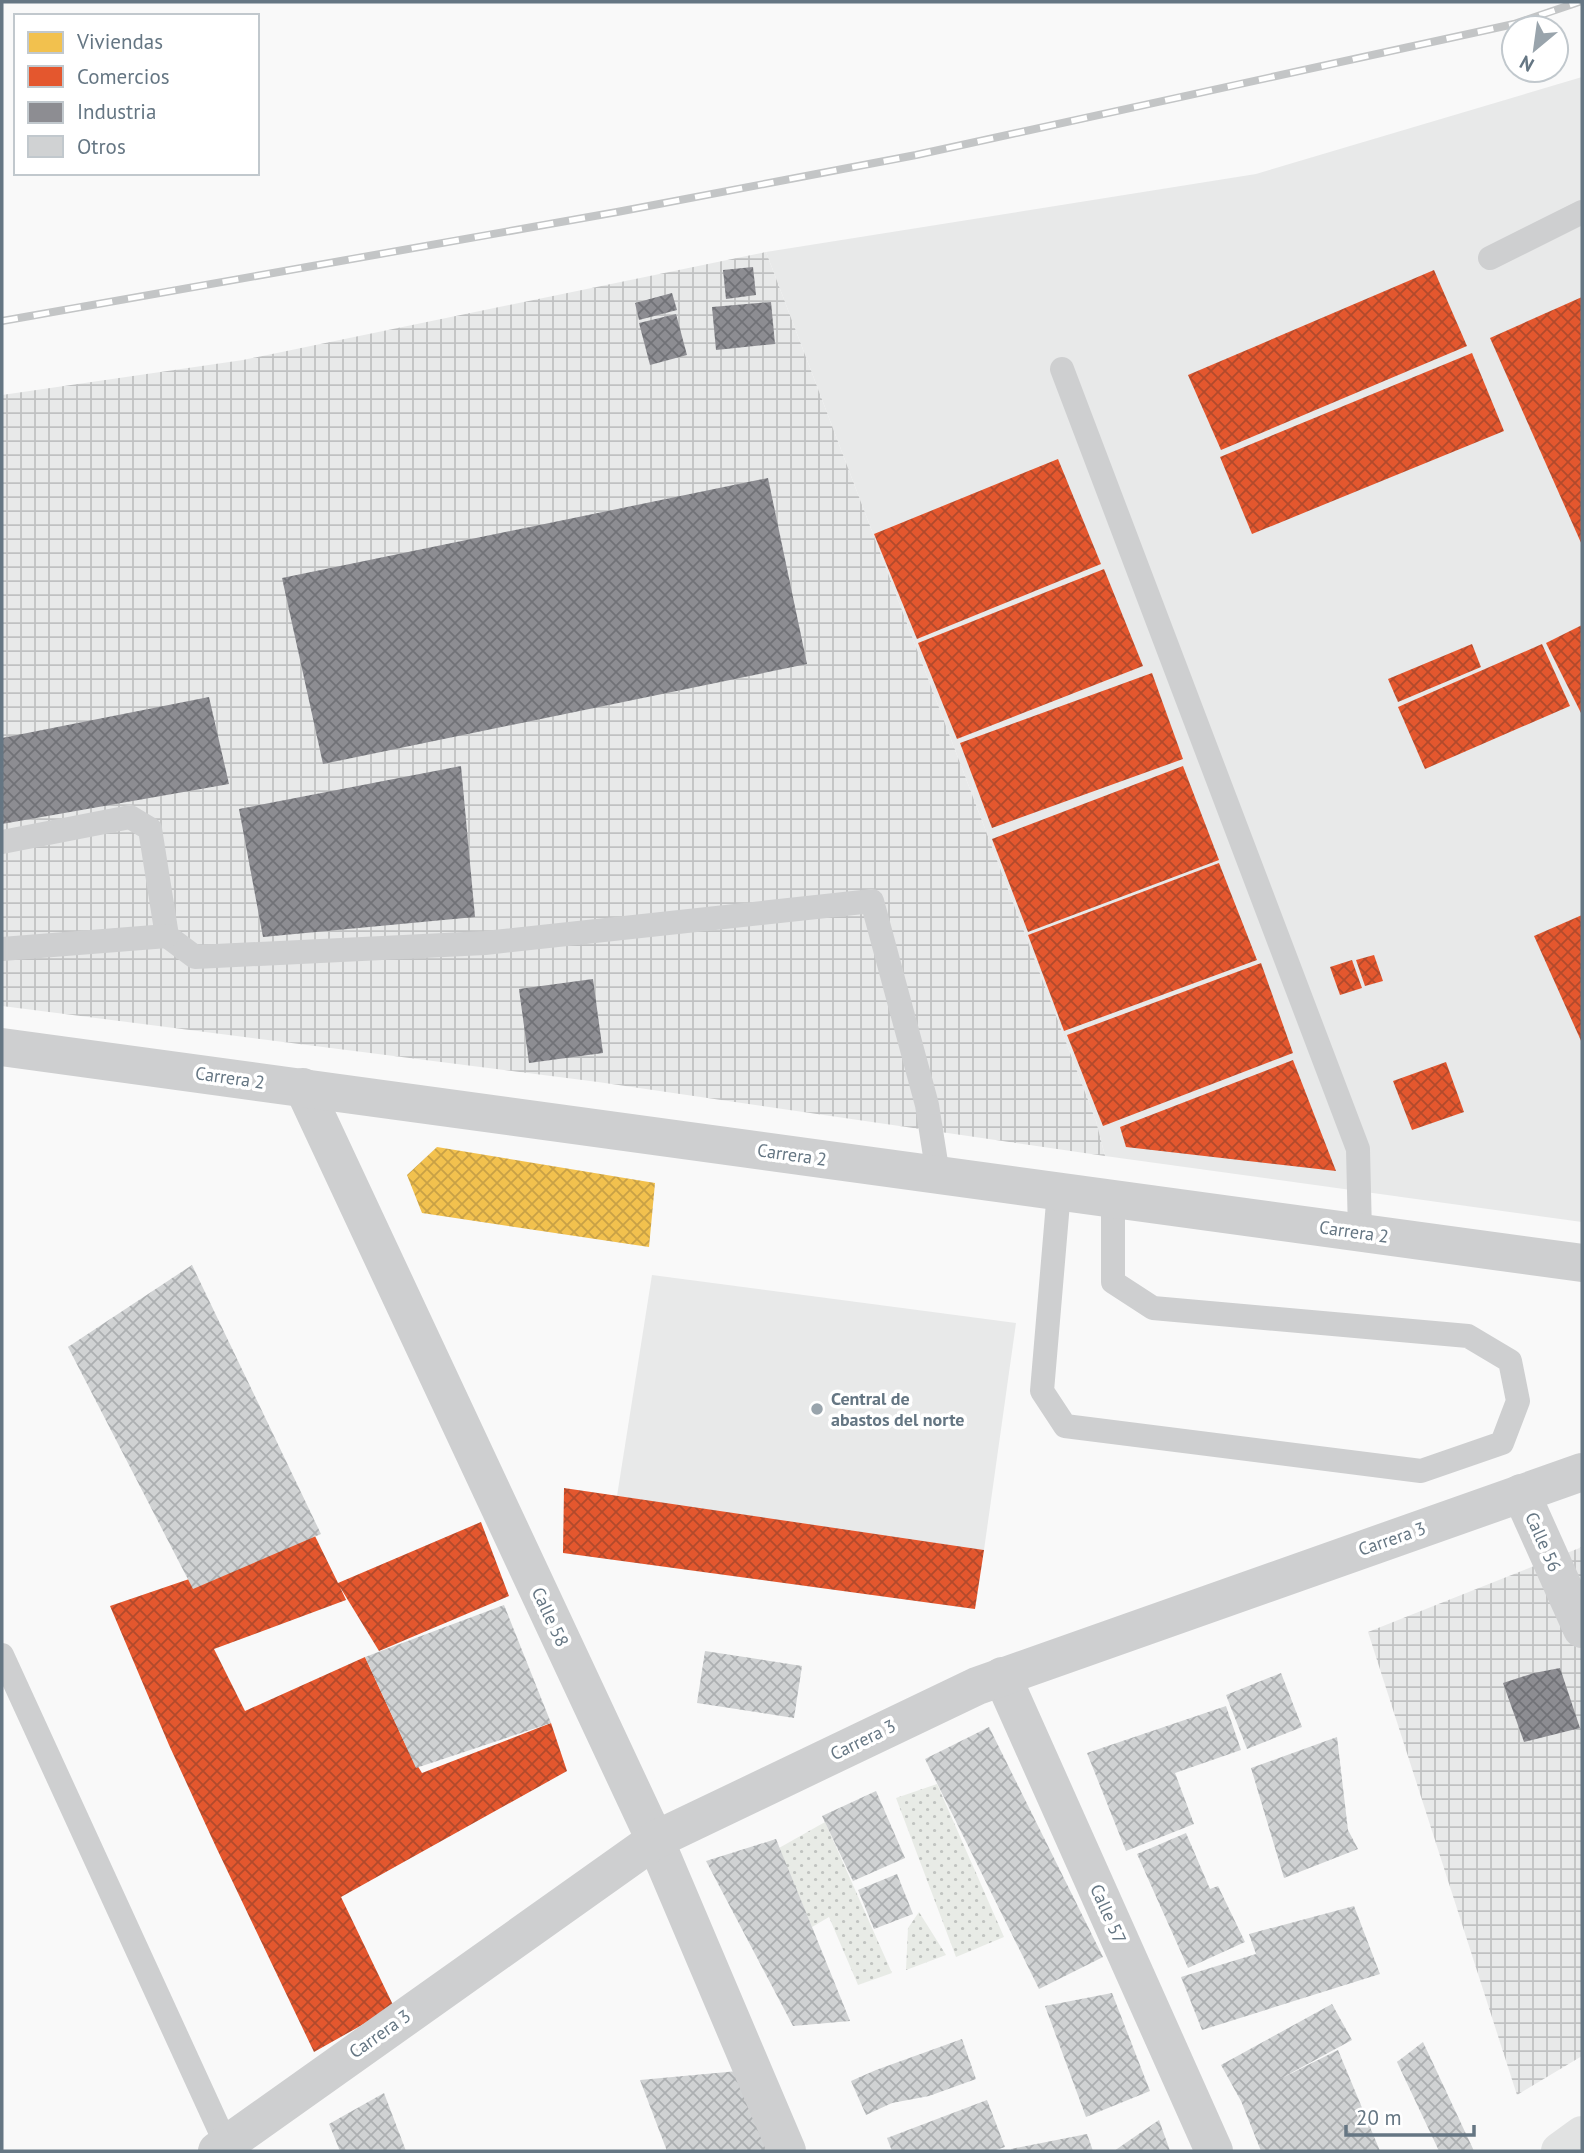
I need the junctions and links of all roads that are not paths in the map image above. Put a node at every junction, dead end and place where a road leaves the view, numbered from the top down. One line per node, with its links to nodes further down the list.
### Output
1 (1582, 212): 2 (lane)
2 (1490, 258)
3 (1062, 369): 12 (lane)
4 (2, 842): 5 (lane)
5 (167, 936): 6 (lane); 9 (lane)
6 (2, 949)
7 (2, 1048): 8 (street, Carrera 2)
8 (303, 1087): 9 (street, Carrera 2); 19 (street, Calle 58)
9 (938, 1175): 10 (street, Carrera 2)
10 (1059, 1191): 11 (street, Carrera 2); 11 (lane)
11 (1113, 1199): 12 (street, Carrera 2)
12 (1360, 1233): 13 (street, Carrera 2)
13 (1582, 1264)
14 (1582, 1472): 15 (street, Carrera 3)
15 (1521, 1493): 16 (street, Calle 56); 18 (street, Carrera 3)
16 (1582, 1629)
17 (2, 1655): 21 (lane)
18 (1002, 1676): 19 (street, Carrera 3); 23 (street, Calle 57)
19 (655, 1840): 21 (street, Carrera 3); 22 (street, Calle 58)
20 (1582, 2135): 24 (main road)
21 (224, 2149)
22 (788, 2151)
23 (1214, 2151)
24 (1560, 2151)

